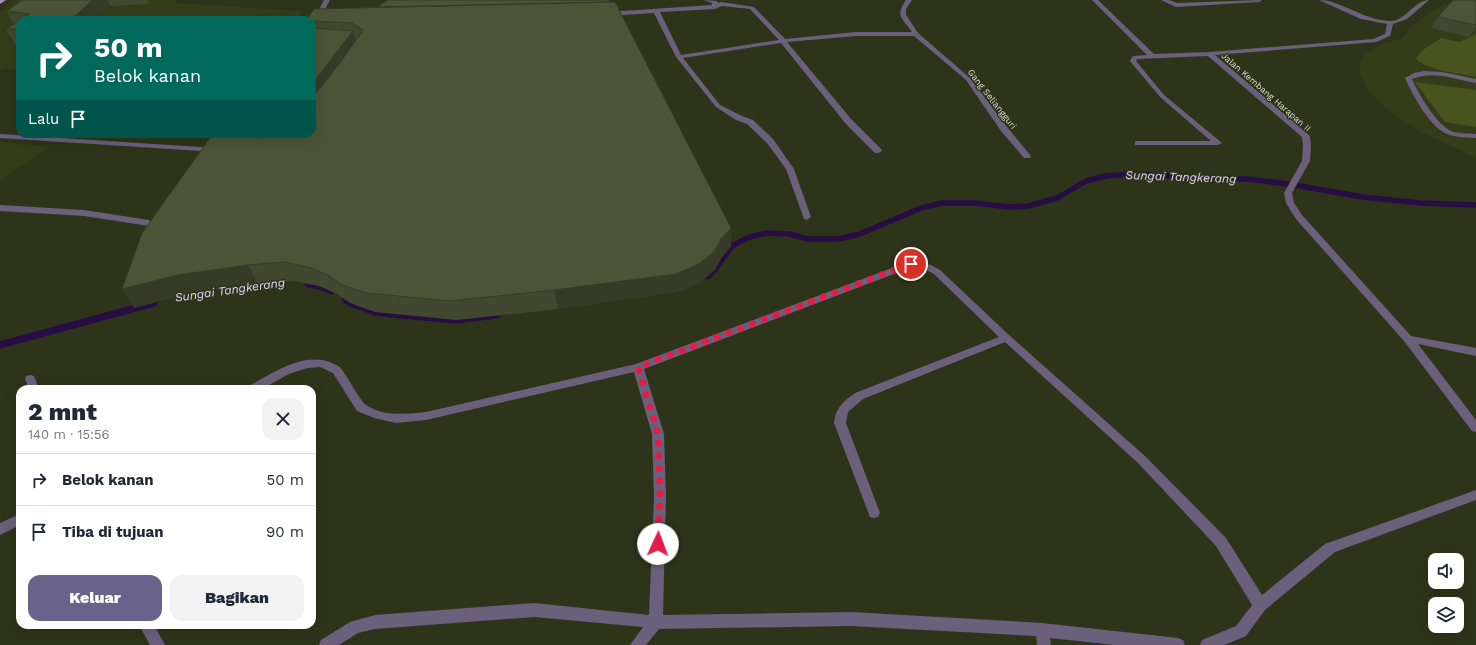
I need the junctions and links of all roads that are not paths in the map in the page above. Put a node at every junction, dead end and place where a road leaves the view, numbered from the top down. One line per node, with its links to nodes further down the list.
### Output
1 (3, 0): 10 (main road)
2 (327, 0): 14 (street)
3 (707, 0): 11 (street)
4 (909, 0): 17 (street, Gang Seliangguri)
5 (1095, 0): 20 (street)
6 (1164, 0): 7 (street)
7 (1259, 0)
8 (1322, 0): 16 (street)
9 (1426, 0): 16 (street)
10 (0, 2)
11 (715, 7): 12 (street); 18 (street)
12 (656, 11): 13 (street); 21 (street)
13 (603, 14)
14 (316, 20): 15 (street)
15 (324, 20)
16 (1390, 23): 19 (street)
17 (916, 34): 18 (street); 30 (street, Gang Seliangguri)
18 (783, 41): 21 (street); 29 (street)
19 (1209, 54): 20 (street); 35 (street, Jalan Kembang Harapan II)
20 (1152, 56): 27 (street)
21 (679, 57): 32 (street)
22 (1476, 81): 24 (street)
23 (0, 136): 25 (street)
24 (1476, 136)
25 (16, 137)
26 (32, 138): 28 (street)
27 (1138, 143)
28 (223, 150)
29 (878, 150)
30 (1027, 156)
31 (0, 208): 33 (street)
32 (807, 217)
33 (149, 222)
34 (1006, 338): 37 (street); 41 (street); 44 (street)
35 (1408, 339): 36 (street); 39 (street)
36 (1476, 352)
37 (638, 367): 38 (street); 45 (street)
38 (260, 385)
39 (1476, 428)
40 (1476, 495): 44 (street)
41 (874, 512)
42 (16, 521): 43 (street)
43 (0, 529)
44 (1260, 605): 53 (street)
45 (656, 622): 47 (street); 49 (street); 50 (street)
46 (148, 629): 48 (street)
47 (1042, 630): 51 (street); 52 (street)
48 (158, 645)
49 (326, 645)
50 (637, 645)
51 (1044, 645)
52 (1178, 645)
53 (1207, 645)

